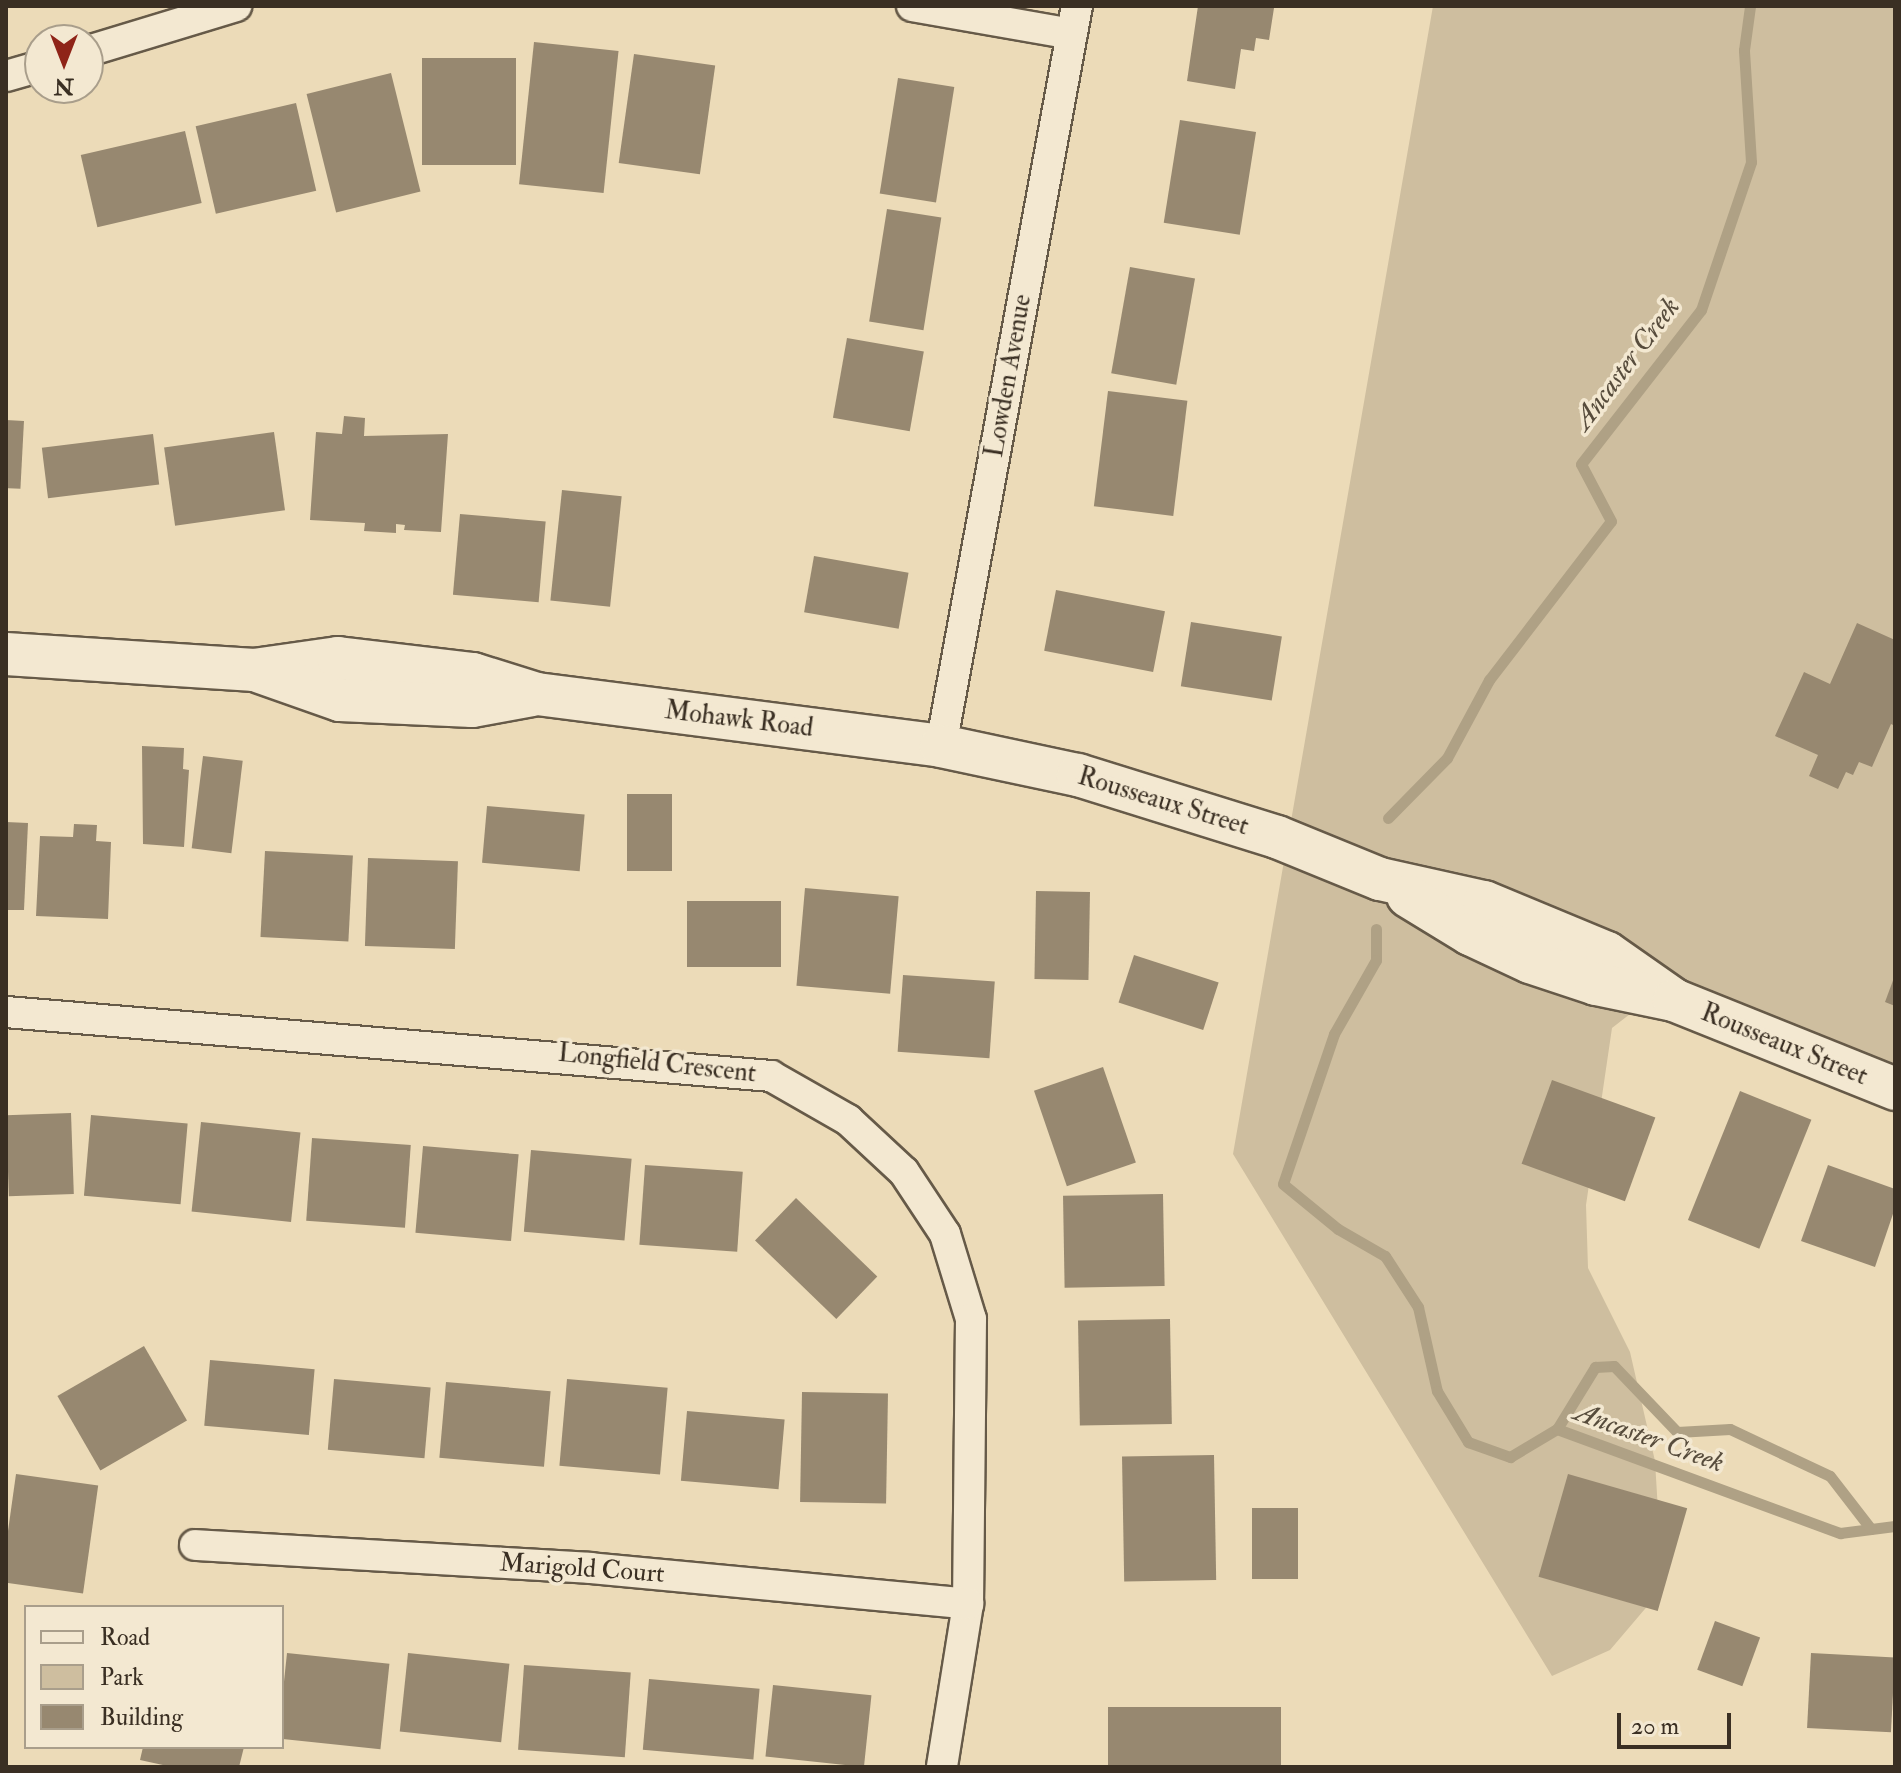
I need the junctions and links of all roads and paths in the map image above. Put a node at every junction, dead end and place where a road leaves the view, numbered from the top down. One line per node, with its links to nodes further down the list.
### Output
1 (236, 6): 4 (street)
2 (912, 6): 3 (street)
3 (1075, 20): 6 (street, Lowden Avenue)
4 (104, 46)
5 (6, 654): 6 (main road, Mohawk Road)
6 (941, 746): 8 (main road, Rousseaux Street)
7 (6, 1012): 10 (street, Longfield Crescent)
8 (1895, 1089)
9 (195, 1545): 10 (street, Marigold Court)
10 (968, 1604): 11 (street, Longfield Crescent)
11 (942, 1767)

